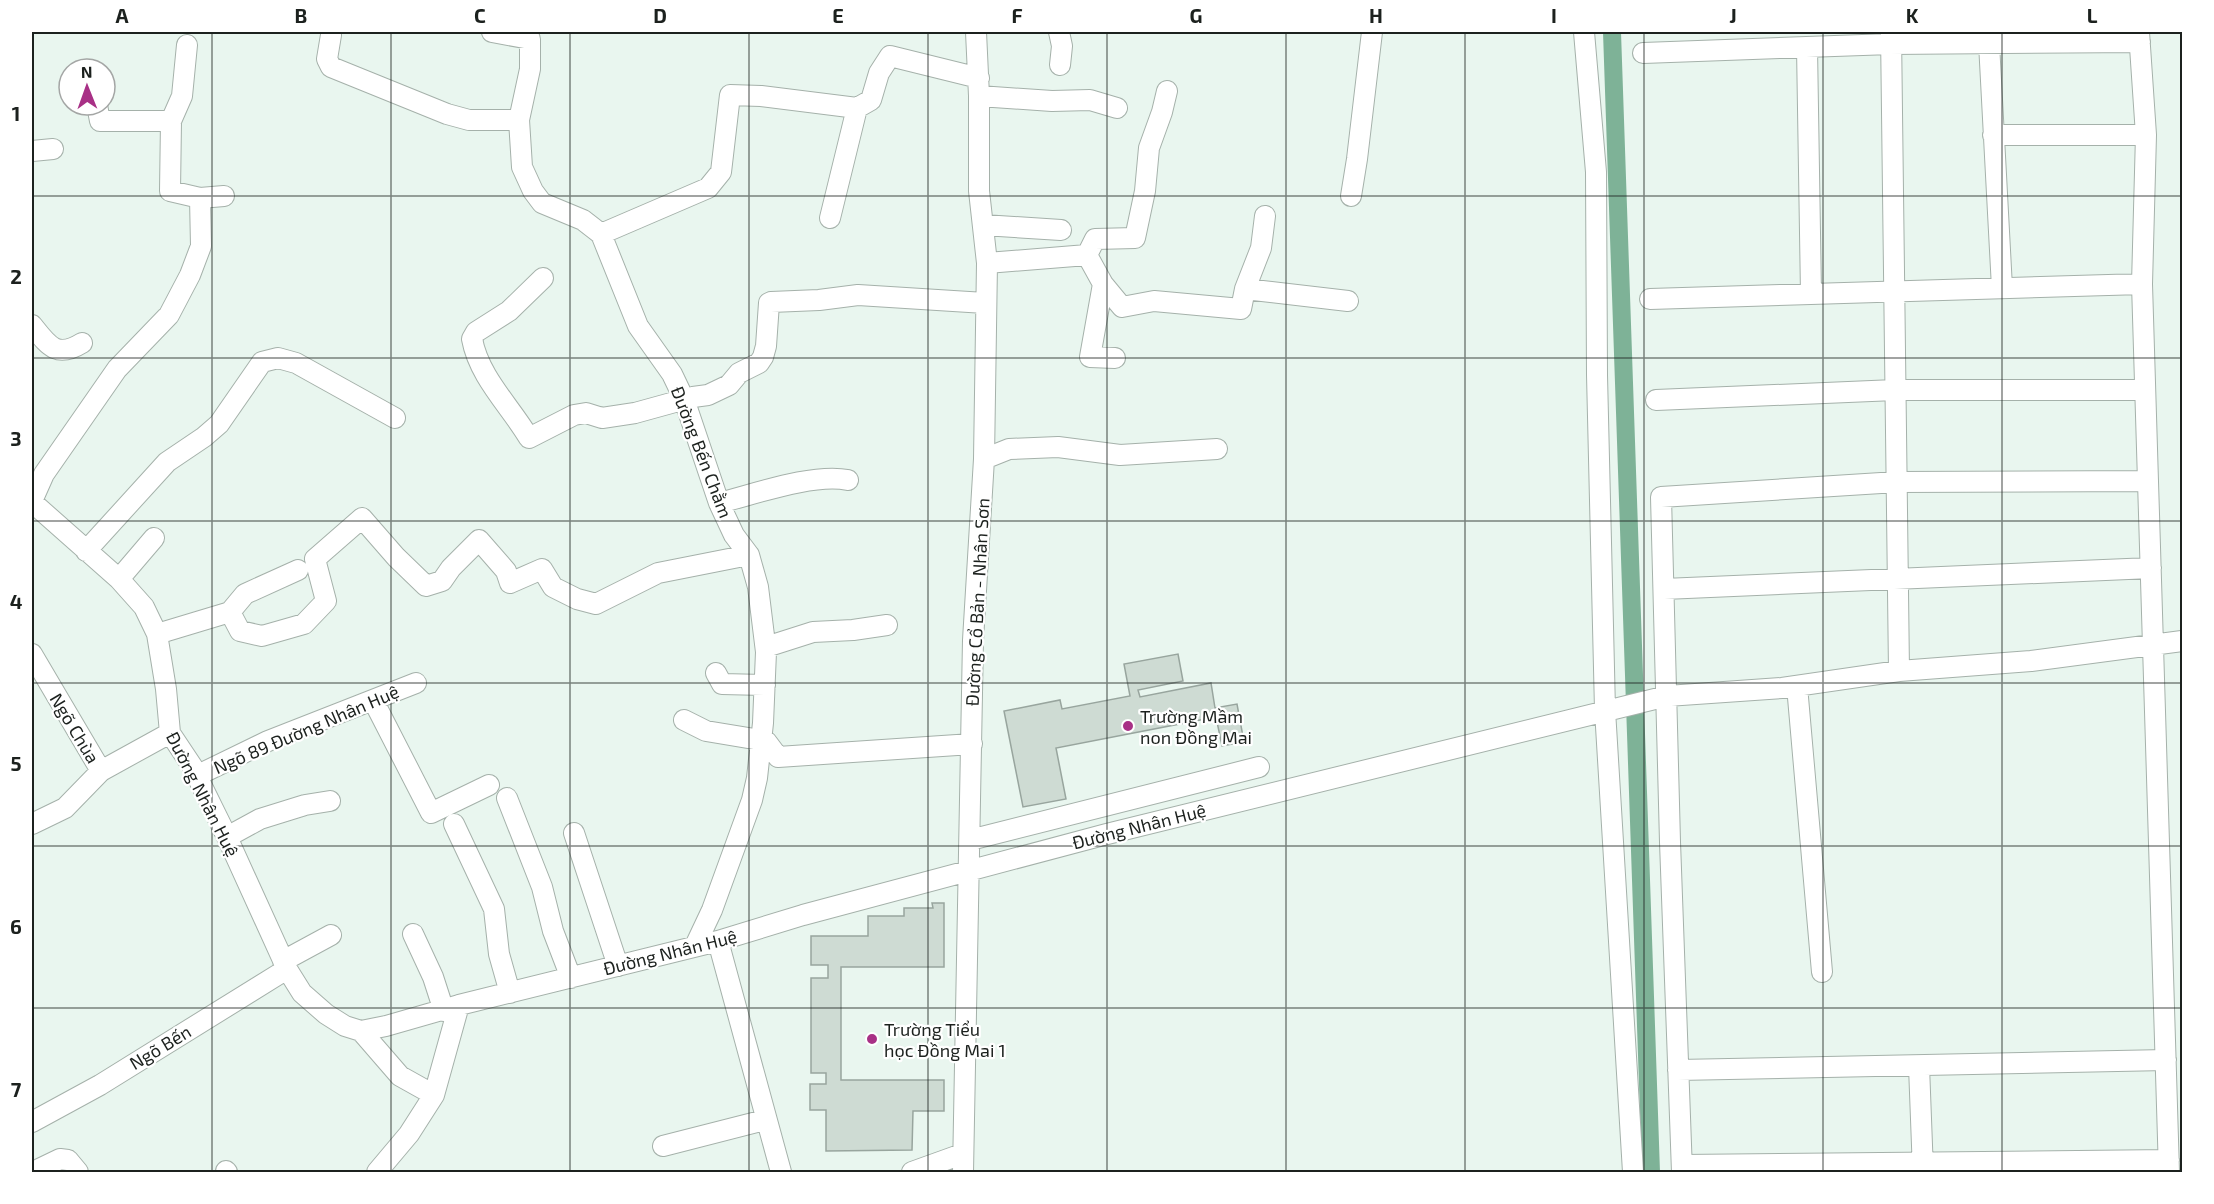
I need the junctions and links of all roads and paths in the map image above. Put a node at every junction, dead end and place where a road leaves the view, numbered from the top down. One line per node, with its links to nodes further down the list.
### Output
1 (492, 32): 7 (street)
2 (976, 32): 15 (street, Đường Cổ Bản - Nhân Sơn)
3 (1059, 32): 14 (street)
4 (1372, 32): 27 (street)
5 (1584, 32): 83 (street)
6 (331, 35): 20 (street)
7 (531, 35): 20 (street)
8 (2139, 37): 10 (street); 23 (street)
9 (1891, 38): 10 (street); 12 (street); 41 (street)
10 (1989, 43): 22 (street)
11 (187, 45): 21 (street)
12 (1807, 47): 13 (street); 42 (street)
13 (1643, 53)
14 (1060, 65)
15 (979, 87): 17 (street); 18 (street); 31 (street, Đường Cổ Bản - Nhân Sơn)
16 (1167, 91): 34 (street)
17 (857, 108): 30 (street); 33 (street)
18 (1117, 108)
19 (99, 117): 21 (street)
20 (519, 120): 33 (street)
21 (171, 121): 28 (street)
22 (1993, 135): 23 (street); 39 (street)
23 (2146, 135): 38 (street)
24 (53, 149): 25 (street)
25 (32, 151)
26 (224, 196): 28 (street)
27 (1351, 196)
28 (200, 198): 59 (street)
29 (1265, 216): 40 (street)
30 (830, 218)
31 (983, 225): 32 (street); 35 (street, Đường Cổ Bản - Nhân Sơn)
32 (1061, 230)
33 (601, 234): 51 (street, Đường Bến Chằm)
34 (1087, 255): 35 (street); 37 (street)
35 (987, 263): 45 (street, Đường Cổ Bản - Nhân Sơn)
36 (543, 278): 51 (street)
37 (1103, 284): 40 (street); 48 (street)
38 (2142, 284): 39 (street); 50 (street)
39 (2002, 288): 41 (street)
40 (1245, 289): 44 (street)
41 (1894, 291): 42 (street); 49 (street)
42 (1811, 294): 43 (street)
43 (1650, 299)
44 (1348, 301)
45 (985, 303): 51 (street); 55 (street, Đường Cổ Bản - Nhân Sơn)
46 (32, 325): 47 (street)
47 (82, 342)
48 (1115, 358)
49 (1895, 390): 50 (street); 52 (street); 58 (street)
50 (2145, 390): 57 (street)
51 (684, 399): 60 (street, Đường Bến Chằm)
52 (1656, 400)
53 (394, 418): 62 (street)
54 (1218, 449): 55 (street)
55 (984, 459): 87 (street, Đường Cổ Bản - Nhân Sơn)
56 (848, 480): 60 (street)
57 (2148, 481): 58 (street); 64 (street)
58 (1897, 482): 66 (street); 68 (street)
59 (32, 501): 62 (street, Đường Nhân Huệ)
60 (719, 503): 63 (street, Đường Bến Chằm)
61 (154, 538): 67 (street)
62 (86, 551): 67 (street, Đường Nhân Huệ)
63 (749, 555): 69 (street); 74 (street, Đường Bến Chằm)
64 (2151, 568): 66 (street); 73 (street)
65 (298, 570): 69 (street)
66 (1898, 578): 68 (street); 76 (street)
67 (119, 579): 71 (street, Đường Nhân Huệ)
68 (1664, 589): 81 (street)
69 (230, 612): 71 (street)
70 (887, 626): 74 (street)
71 (157, 634): 85 (street, Đường Nhân Huệ)
72 (2182, 641): 73 (street, Đường Nhân Huệ)
73 (2153, 645): 76 (street, Đường Nhân Huệ); 113 (street)
74 (766, 647): 79 (street, Đường Bến Chằm)
75 (32, 654): 89 (street, Ngõ Chùa)
76 (1899, 671): 80 (street, Đường Nhân Huệ)
77 (716, 674): 79 (street)
78 (416, 683): 82 (street, Ngõ 89 Đường Nhân Huệ)
79 (765, 685): 86 (street, Đường Bến Chằm)
80 (1797, 686): 81 (street, Đường Nhân Huệ); 108 (street)
81 (1667, 696): 83 (street, Đường Nhân Huệ); 115 (street)
82 (373, 700): 90 (street, Ngõ 89 Đường Nhân Huệ); 91 (street)
83 (1605, 710): 98 (street, Đường Nhân Huệ); 129 (street)
84 (684, 720): 86 (street)
85 (170, 733): 89 (street, Ngõ Chùa); 90 (street, Đường Nhân Huệ)
86 (761, 740): 87 (street); 105 (street, Đường Bến Chằm)
87 (972, 744): 100 (street, Đường Cổ Bản - Nhân Sơn)
88 (1259, 767): 94 (street)
89 (101, 771): 95 (street, Ngõ Chùa)
90 (196, 776): 99 (street, Đường Nhân Huệ)
91 (489, 785)
92 (507, 798): 109 (street)
93 (330, 801): 99 (street)
94 (1100, 806): 98 (street); 100 (street)
95 (32, 824)
96 (454, 824): 110 (street)
97 (574, 833): 107 (street)
98 (1107, 834): 101 (street, Đường Nhân Huệ)
99 (227, 837): 106 (street, Đường Nhân Huệ)
100 (970, 840): 101 (street, Đường Cổ Bản - Nhân Sơn)
101 (968, 870): 104 (street, Đường Nhân Huệ); 120 (street, Đường Cổ Bản - Nhân Sơn)
102 (413, 934): 111 (street)
103 (331, 935): 106 (street, Ngõ Bến)
104 (718, 941): 105 (street, Đường Nhân Huệ); 117 (street)
105 (695, 946): 107 (street, Đường Nhân Huệ)
106 (285, 965): 112 (street, Đường Nhân Huệ); 118 (street, Ngõ Bến)
107 (618, 966): 109 (street, Đường Nhân Huệ)
108 (1822, 972)
109 (571, 978): 110 (street, Đường Nhân Huệ)
110 (510, 993): 111 (street, Đường Nhân Huệ)
111 (452, 1008): 112 (street, Đường Nhân Huệ); 116 (street)
112 (361, 1031): 116 (street)
113 (2166, 1060): 114 (street); 121 (street)
114 (1919, 1066): 115 (street); 122 (street)
115 (1678, 1070): 123 (street)
116 (434, 1095): 126 (street)
117 (765, 1120): 119 (street); 127 (street)
118 (32, 1122)
119 (663, 1146)
120 (963, 1163): 128 (street)
121 (2169, 1166): 122 (street)
122 (1922, 1168): 123 (street)
123 (1682, 1169)
124 (33, 1173): 125 (street)
125 (78, 1173)
126 (377, 1173)
127 (781, 1173)
128 (912, 1173)
129 (1633, 1173)

